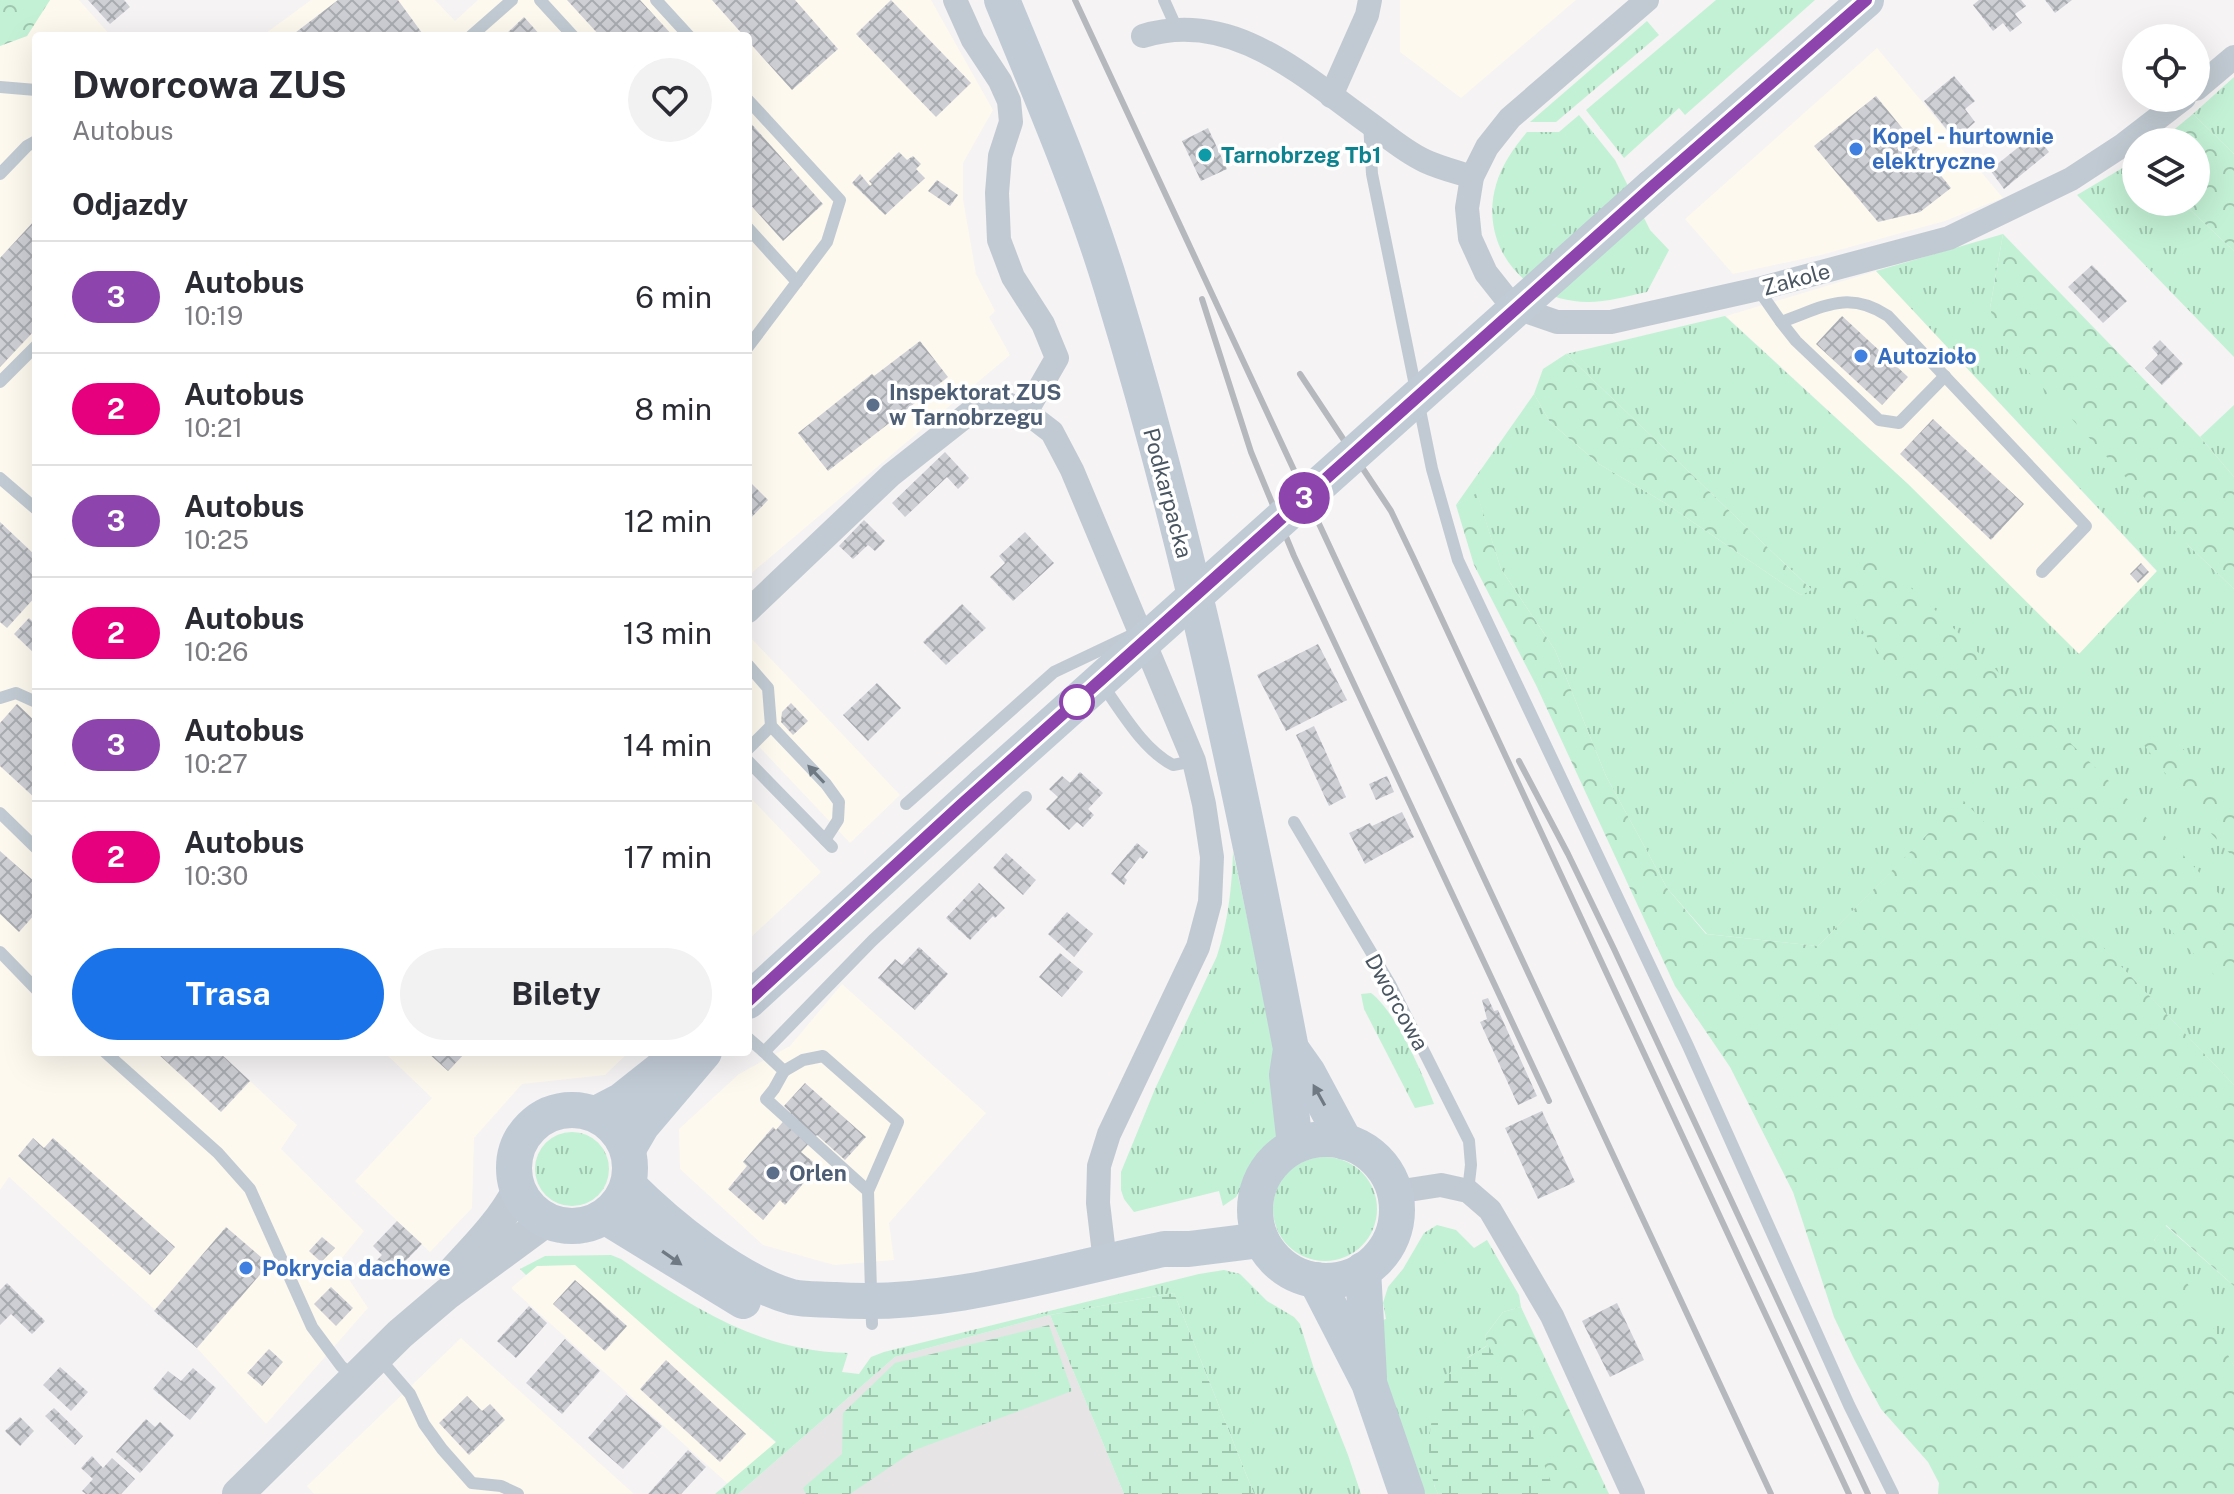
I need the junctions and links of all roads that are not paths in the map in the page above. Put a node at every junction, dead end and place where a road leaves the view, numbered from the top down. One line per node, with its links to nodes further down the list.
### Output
1 (512, 0): 11 (lane)
2 (540, 0): 12 (lane)
3 (656, 0): 13 (lane)
4 (955, 0): 34 (street)
5 (1002, 0): 57 (main road, Podkarpacka)
6 (1164, 0): 10 (lane)
7 (1370, 0): 19 (street)
8 (1647, 0): 25 (street)
9 (1866, 0): 55 (main road, bridge)
10 (1177, 29): 14 (street); 19 (street)
11 (476, 32)
12 (569, 32)
13 (685, 32)
14 (1143, 36)
15 (2234, 57): 16 (street)
16 (2210, 77)
17 (0, 87): 18 (lane)
18 (32, 90)
19 (1331, 96): 22 (street)
20 (752, 104): 27 (lane)
21 (2166, 112): 28 (street, Zakole)
22 (1369, 123): 25 (street); 87 (lane)
23 (32, 143): 24 (lane)
24 (0, 174)
25 (1472, 177): 28 (street, Zakole)
26 (752, 232): 27 (lane)
27 (797, 282): 30 (lane)
28 (1758, 289): 29 (lane)
29 (1781, 322): 32 (lane); 32 (lane)
30 (752, 342)
31 (32, 350): 33 (lane)
32 (1945, 376): 37 (lane)
33 (0, 382)
34 (1026, 412): 38 (street); 39 (street)
35 (0, 478): 36 (lane)
36 (32, 506)
37 (2042, 572)
38 (752, 607)
39 (1140, 630): 40 (lane); 46 (street)
40 (1082, 658): 46 (lane); 49 (lane)
41 (752, 670): 44 (lane)
42 (0, 698): 43 (lane)
43 (32, 700)
44 (771, 726): 45 (lane); 47 (lane, one-way to 44)
45 (752, 745)
46 (1194, 761): 75 (street)
47 (752, 765)
48 (1026, 797): 58 (lane)
49 (906, 804)
50 (0, 813): 52 (lane)
51 (1294, 822): 70 (lane, Dworcowa)
52 (32, 844)
53 (0, 952): 54 (lane)
54 (32, 979)
55 (752, 997)
56 (752, 1042): 58 (lane)
57 (1291, 1049): 64 (main road, Podkarpacka, one-way to 57); 65 (main road, Podkarpacka)
58 (764, 1052): 62 (lane)
59 (109, 1056): 80 (lane)
60 (678, 1056): 63 (main road)
61 (701, 1056): 66 (main road)
62 (784, 1071): 69 (lane); 69 (lane)
63 (596, 1114): 66 (main road); 68 (main road)
64 (1345, 1142): 65 (main road); 71 (main road)
65 (1295, 1145): 74 (main road)
66 (628, 1149): 67 (main road)
67 (628, 1185): 72 (main road); 78 (main road)
68 (518, 1190): 73 (main road); 79 (street)
69 (868, 1191): 78 (lane)
70 (1468, 1191): 71 (street); 86 (street)
71 (1396, 1192): 76 (main road)
72 (606, 1217): 73 (main road); 78 (main road, one-way to 78)
73 (546, 1221): 79 (street)
74 (1257, 1226): 75 (main road); 77 (main road)
75 (1105, 1262): 78 (main road)
76 (1363, 1270): 77 (main road); 81 (main road)
77 (1316, 1280): 81 (main road)
78 (872, 1314)
79 (389, 1345): 80 (street); 82 (lane)
80 (355, 1378): 83 (street)
81 (1369, 1383): 85 (main road)
82 (470, 1488): 84 (lane)
83 (238, 1494)
84 (518, 1494)
85 (1407, 1494)
86 (1633, 1494)
87 (1893, 1494)

